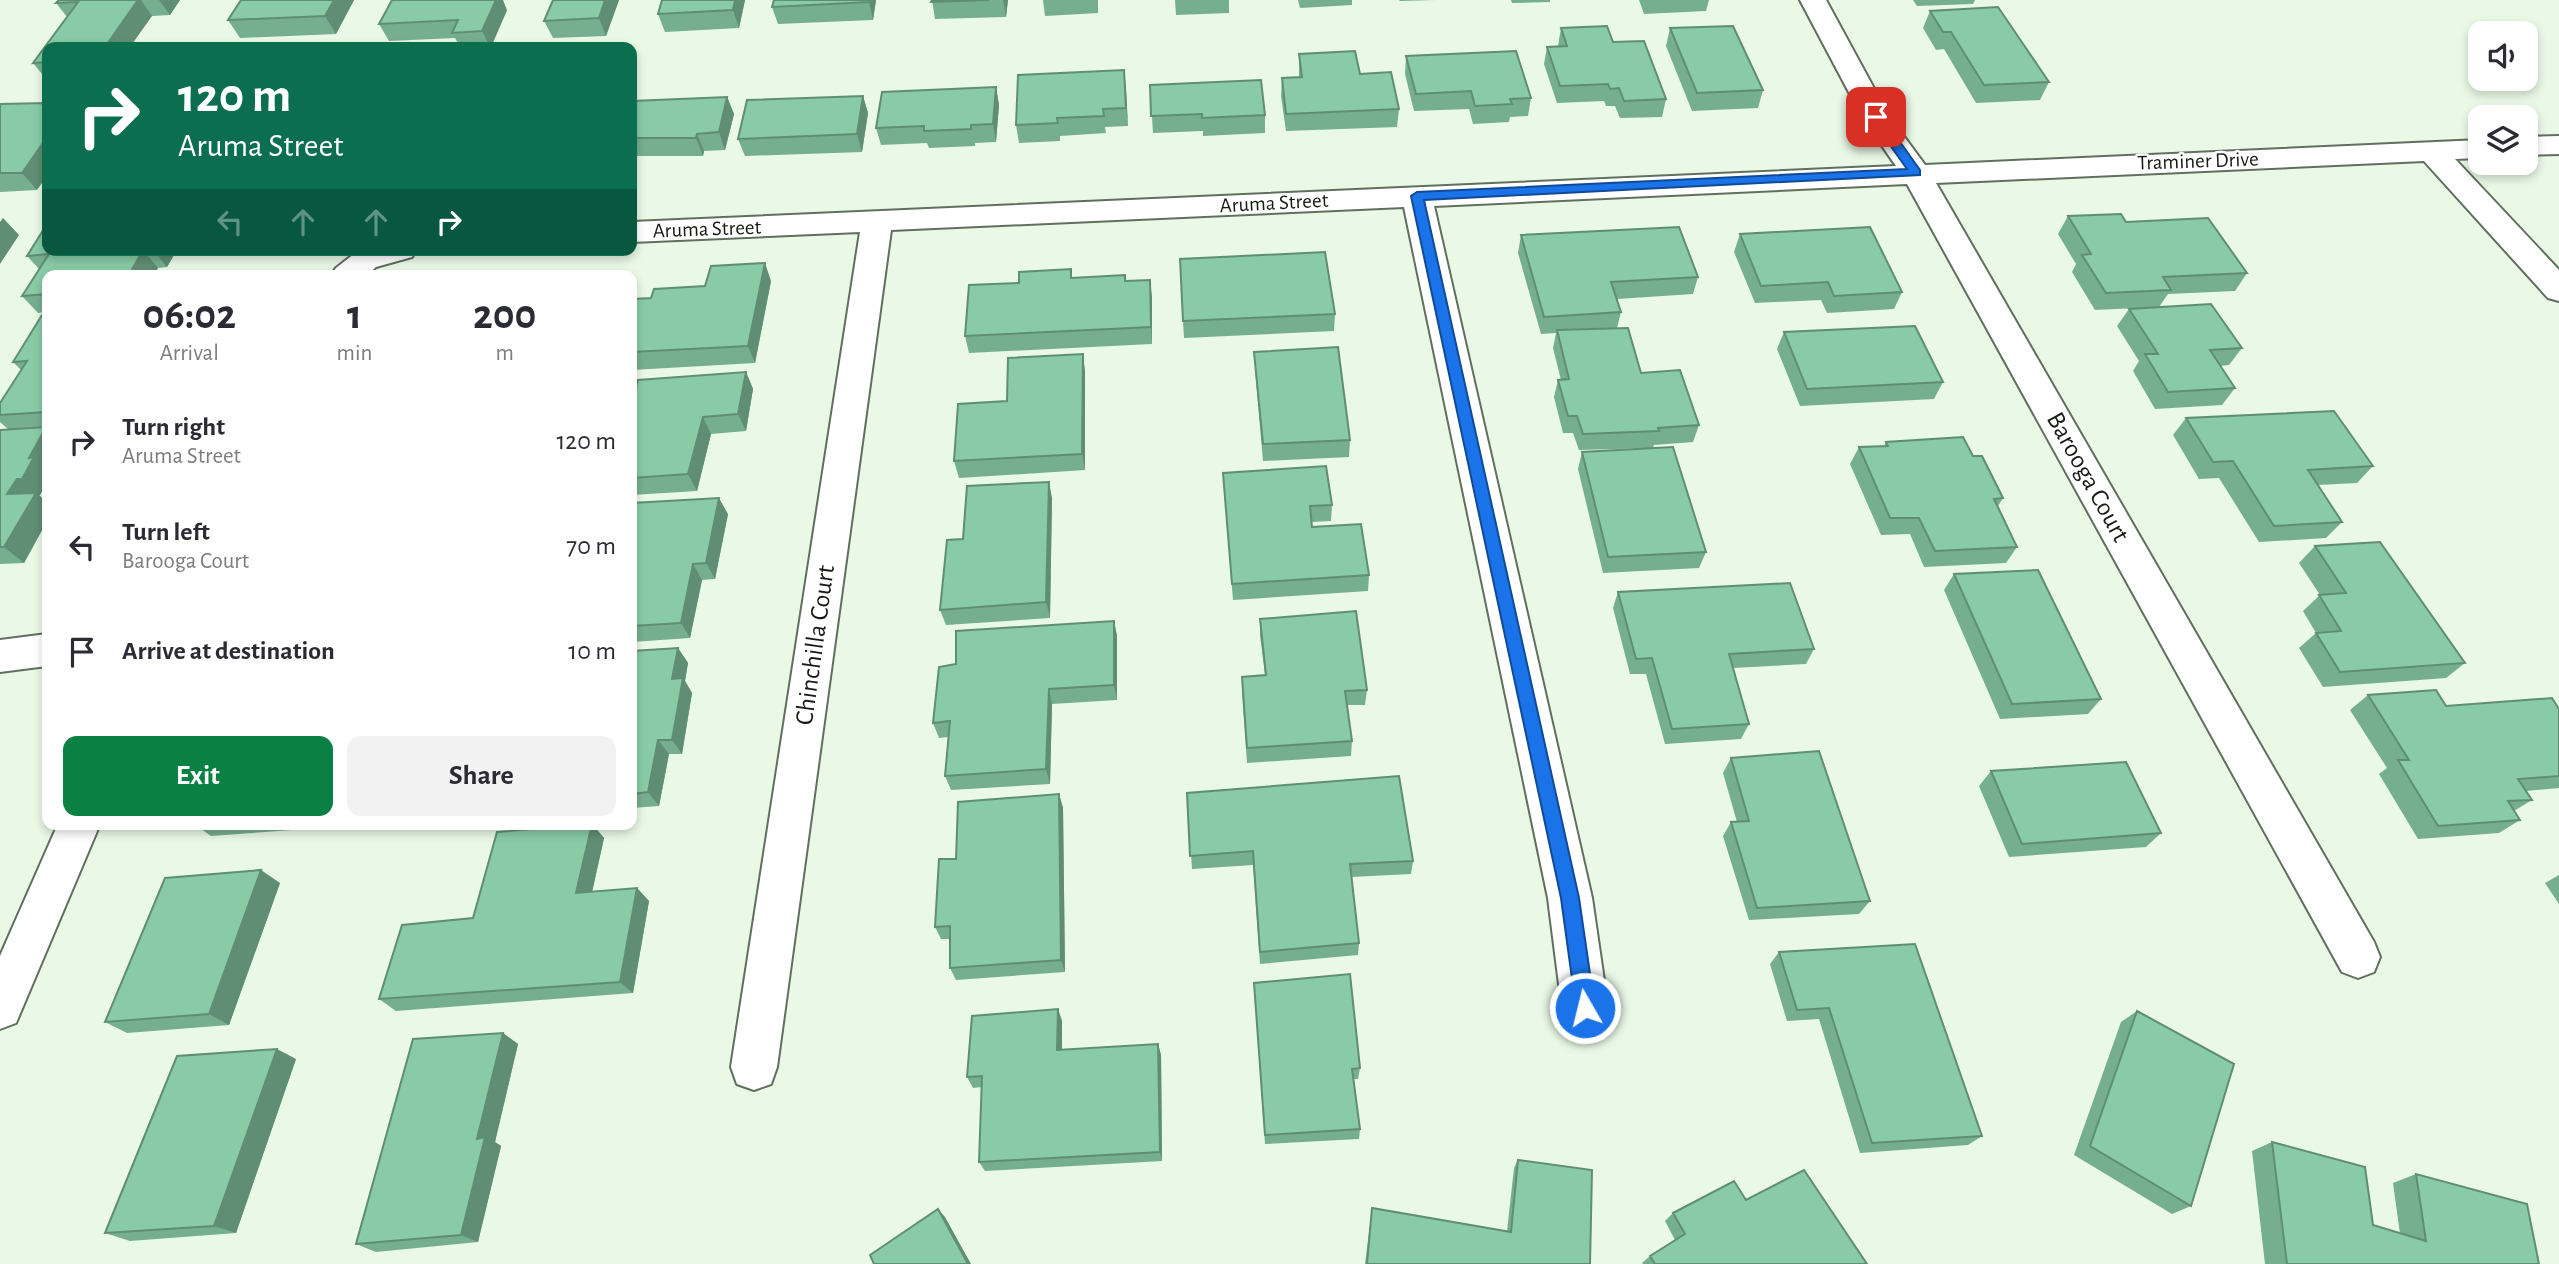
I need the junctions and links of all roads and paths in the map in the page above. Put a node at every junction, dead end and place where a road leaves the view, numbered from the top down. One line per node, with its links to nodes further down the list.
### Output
1 (1813, 0): 6 (street, Barooga Court)
2 (2559, 145): 3 (street)
3 (2538, 146)
4 (2468, 150): 5 (street, Traminer Drive)
5 (2432, 152): 6 (street, Traminer Drive); 12 (street)
6 (1915, 172): 7 (street, Aruma Street); 16 (street, Barooga Court)
7 (1417, 196): 8 (street, Aruma Street); 18 (street)
8 (877, 223): 9 (street, Aruma Street); 19 (street, Chinchilla Court)
9 (637, 232)
10 (385, 256): 11 (street)
11 (356, 267)
12 (2559, 290)
13 (42, 651): 14 (street)
14 (0, 656)
15 (77, 830): 17 (street)
16 (2358, 957)
17 (0, 1007)
18 (1585, 1008)
19 (754, 1067)

